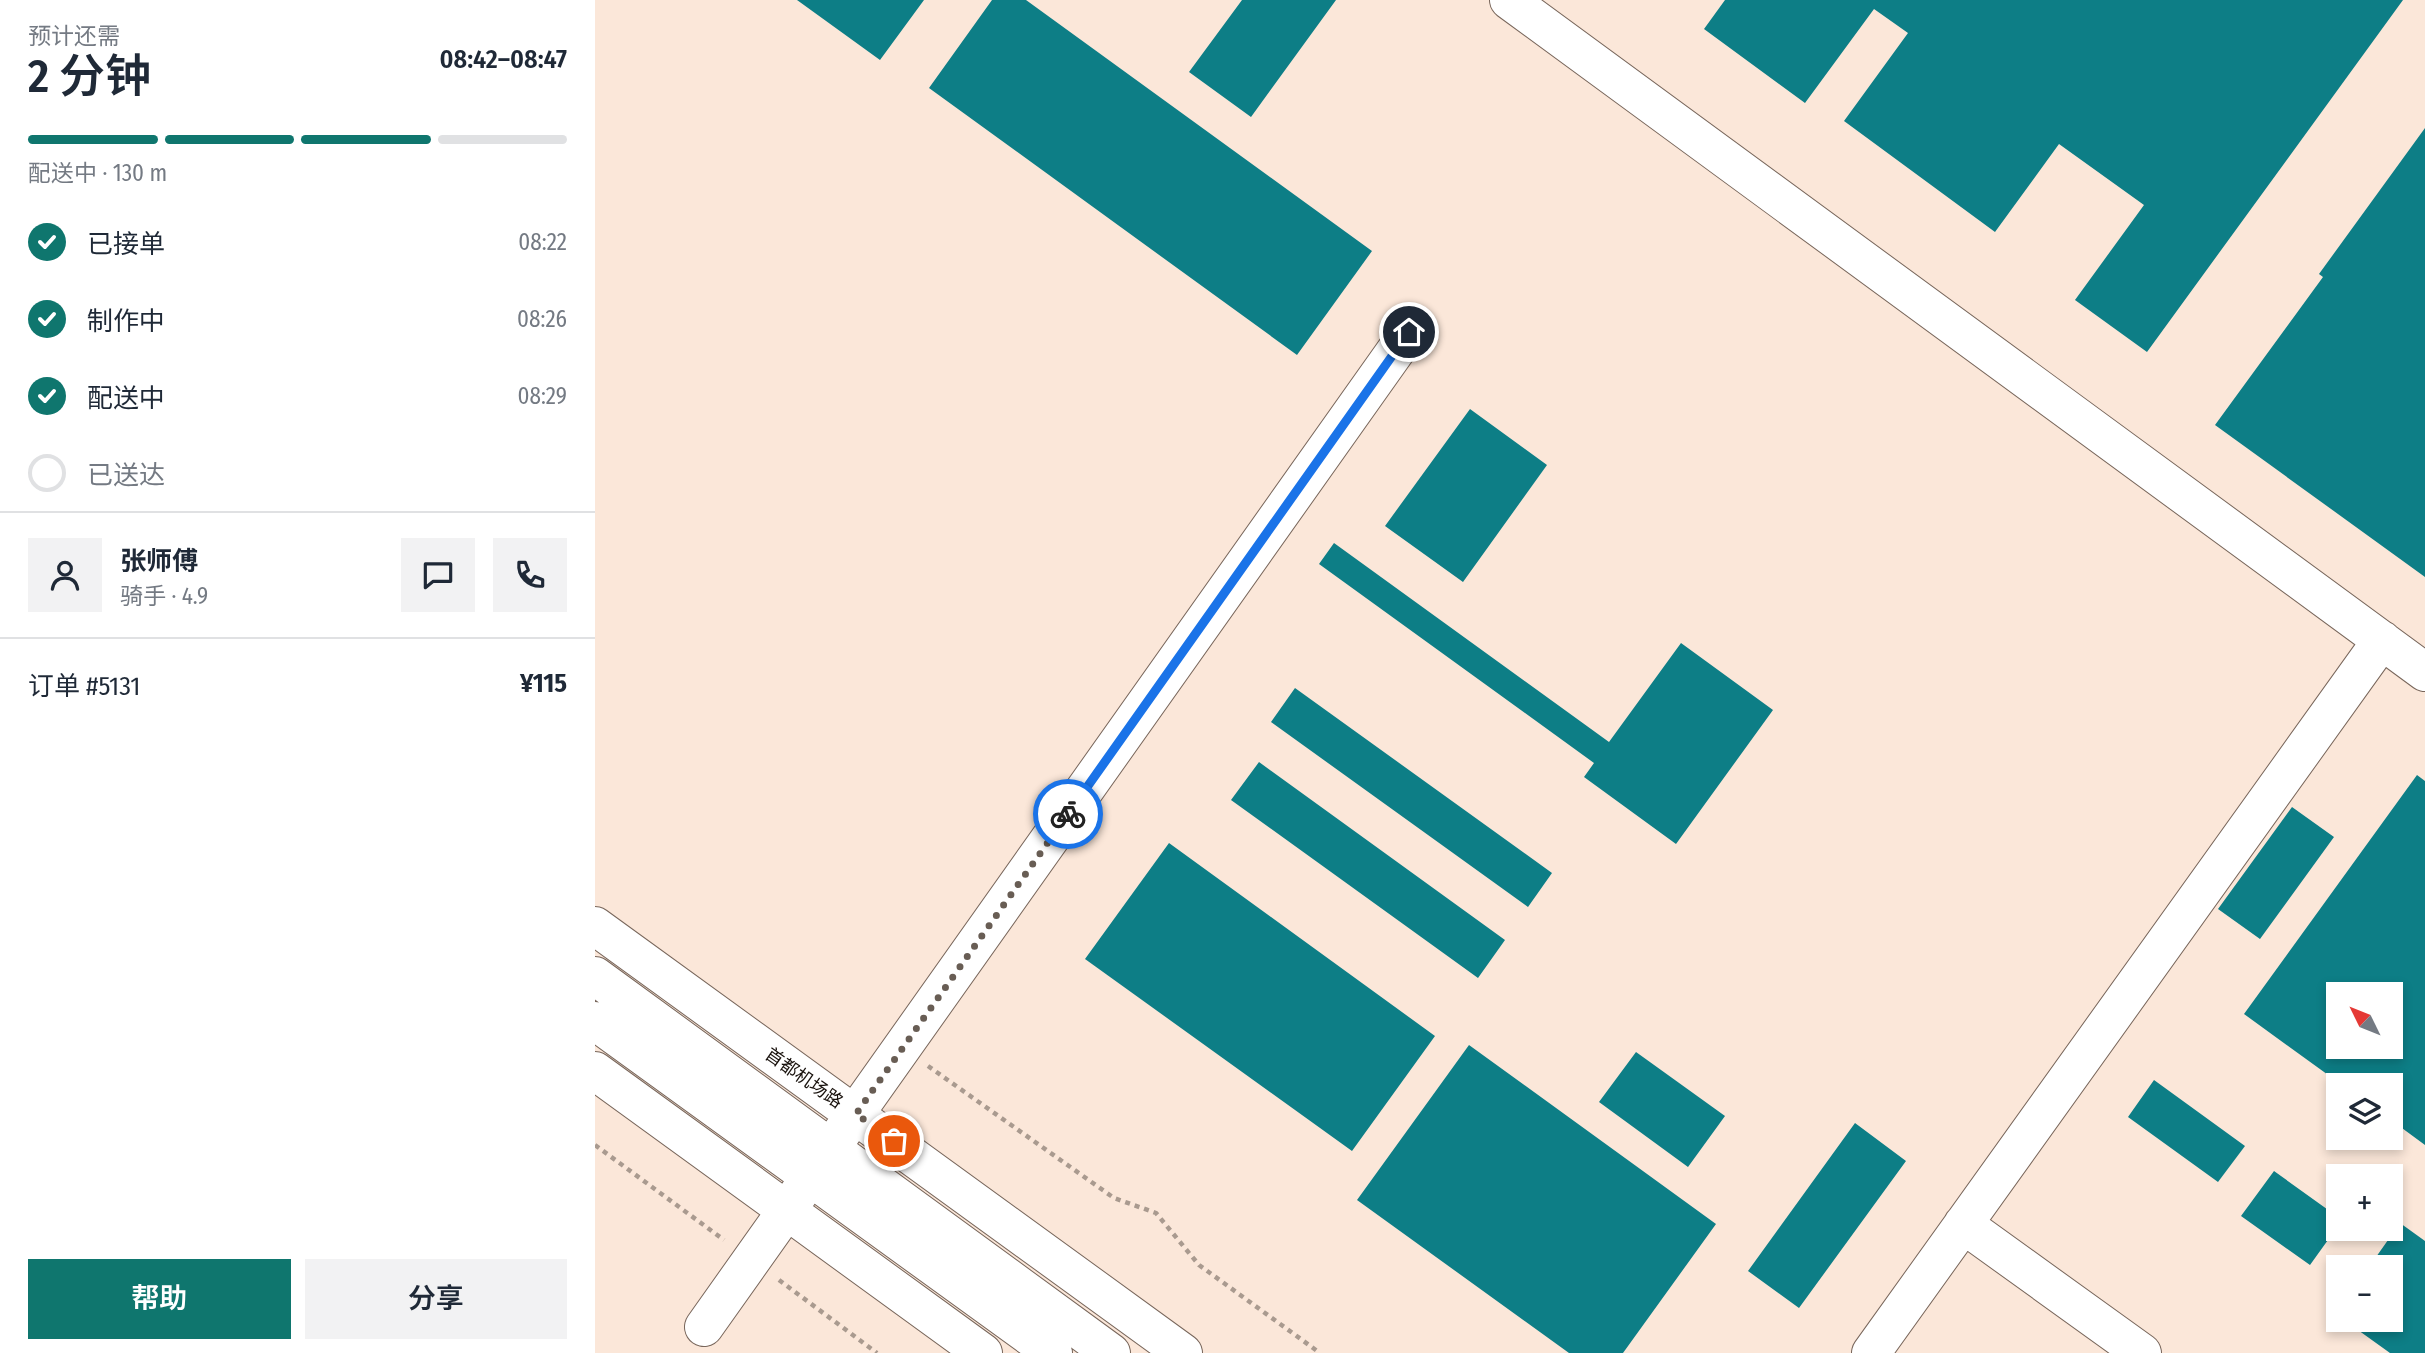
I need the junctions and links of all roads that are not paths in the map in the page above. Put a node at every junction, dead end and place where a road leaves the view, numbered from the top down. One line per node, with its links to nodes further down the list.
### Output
1 (1509, 0): 3 (street)
2 (1409, 332): 10 (street)
3 (2382, 640): 4 (street); 13 (street)
4 (2425, 672)
5 (595, 926): 10 (street, 首都机场路)
6 (595, 946): 7 (street)
7 (603, 982): 11 (street)
8 (595, 1021): 11 (street)
9 (595, 1071): 12 (street)
10 (856, 1114): 11 (street); 18 (street, 首都机场路)
11 (820, 1163): 12 (street); 16 (street); 17 (street)
12 (786, 1210): 14 (street); 15 (street)
13 (1963, 1224): 19 (street); 20 (street)
14 (704, 1327)
15 (983, 1353)
16 (1053, 1353)
17 (1111, 1353)
18 (1184, 1353)
19 (1871, 1353)
20 (2142, 1353)

